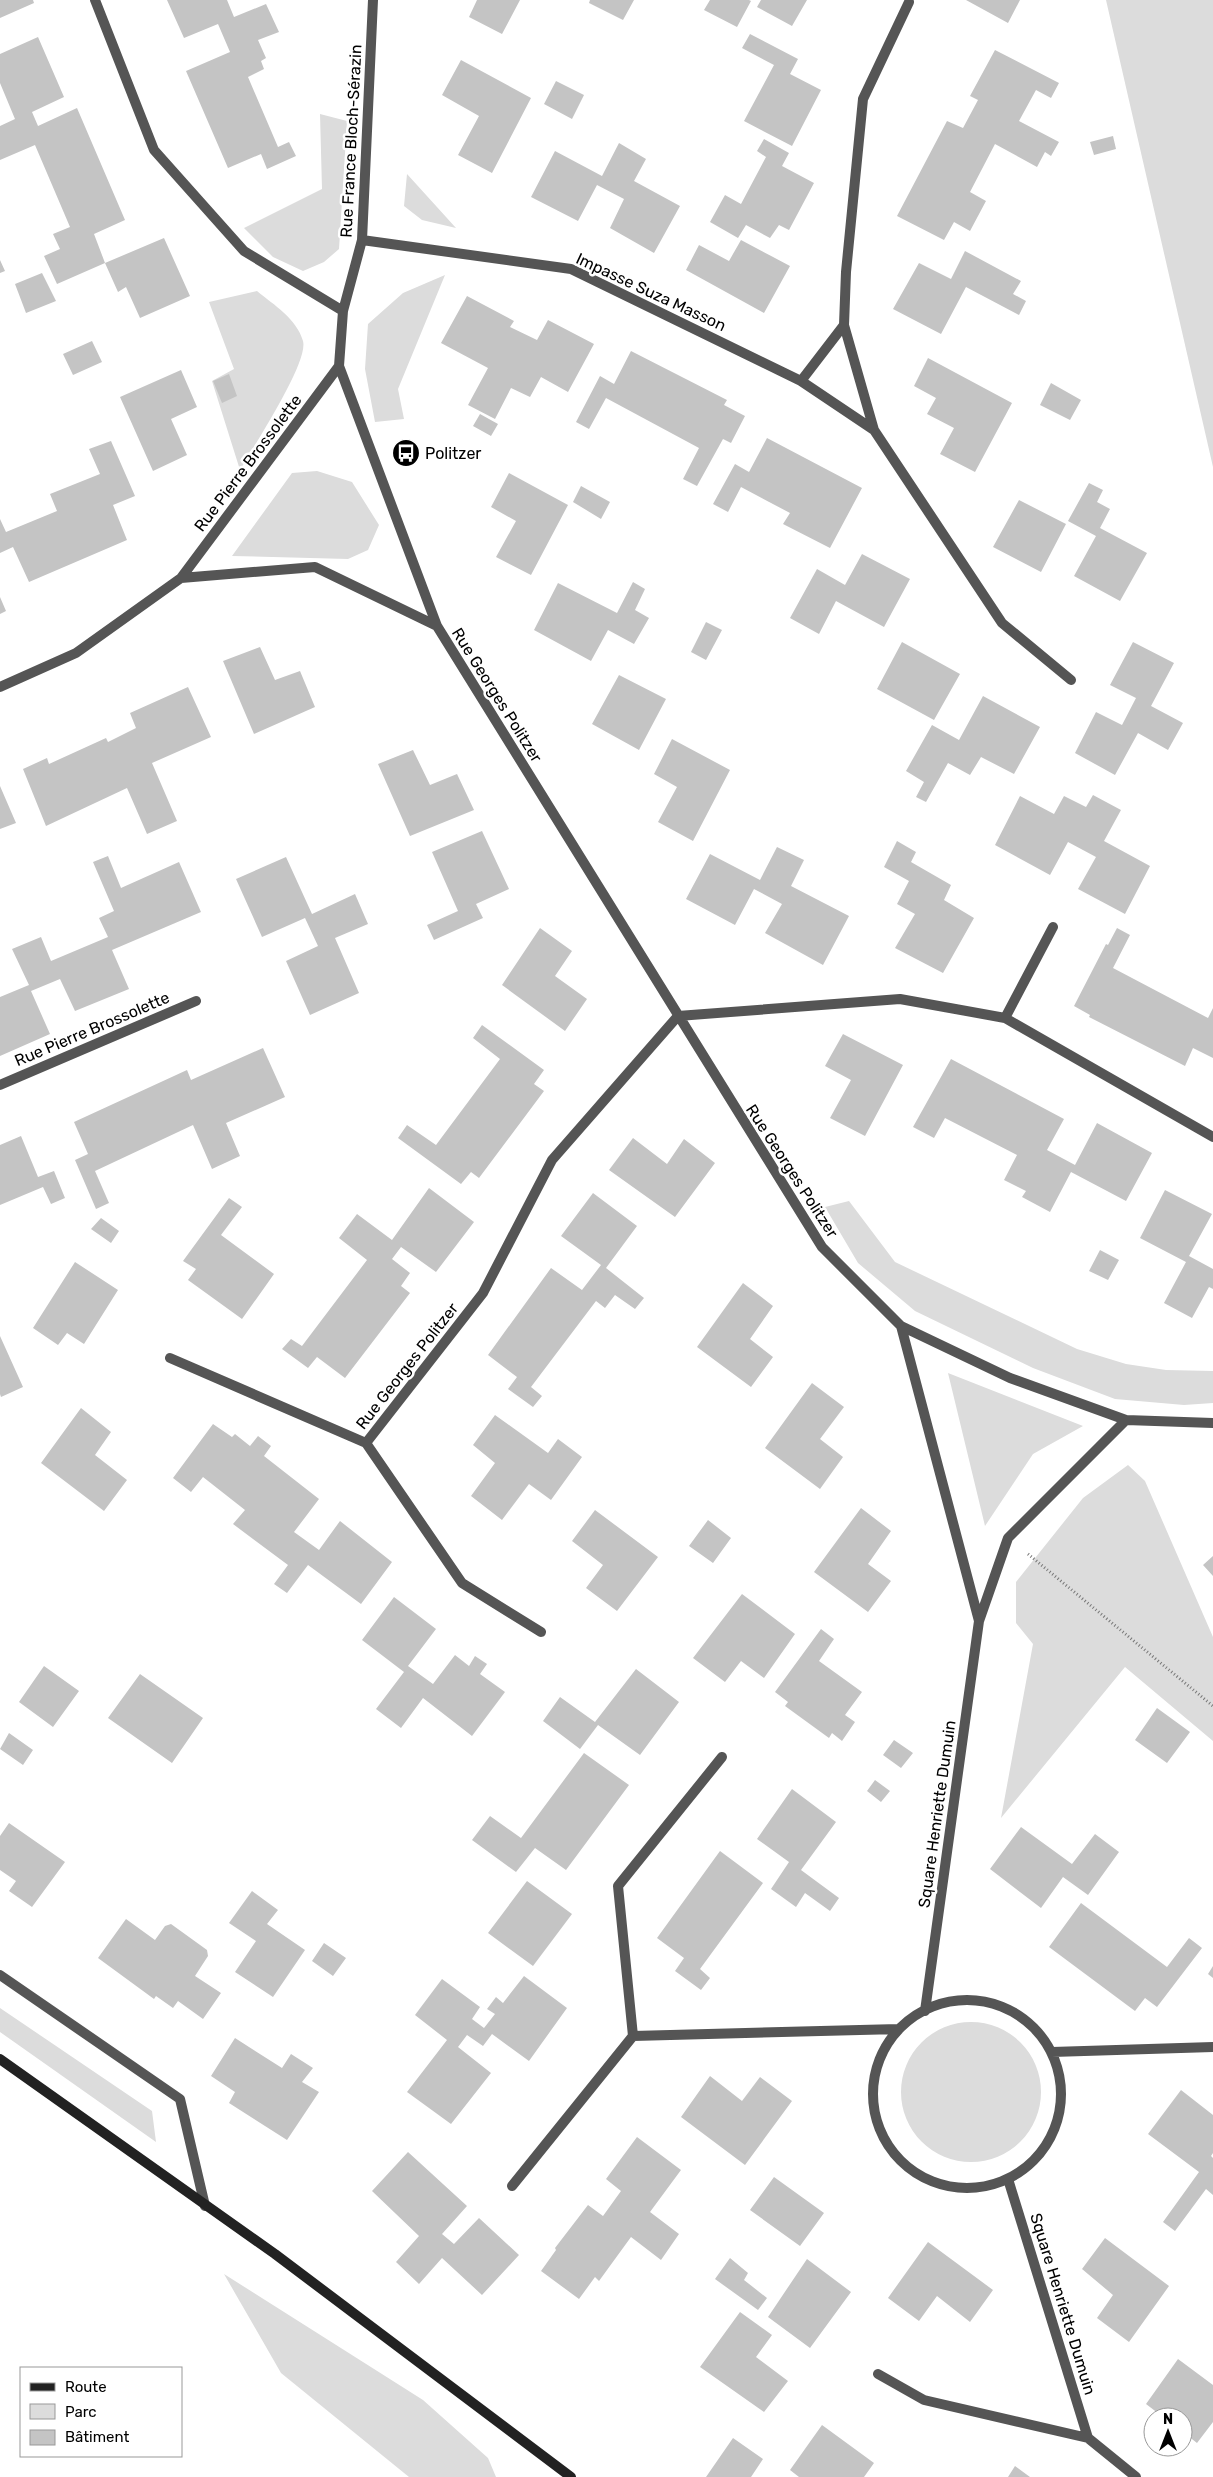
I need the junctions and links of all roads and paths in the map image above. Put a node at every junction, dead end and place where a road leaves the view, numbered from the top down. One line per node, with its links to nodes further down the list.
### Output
1 (95, 0): 5 (street)
2 (373, 0): 4 (street, Rue France Bloch-Sérazin)
3 (909, 2): 6 (street, Impasse Suza Masson)
4 (362, 240): 5 (street, Rue France Bloch-Sérazin); 8 (street, Impasse Suza Masson)
5 (344, 311): 7 (street, Rue France Bloch-Sérazin)
6 (844, 325): 8 (street); 9 (street, Impasse Suza Masson)
7 (339, 366): 10 (street, Rue Pierre Brossolette); 11 (street, Rue Georges Politzer)
8 (801, 380): 9 (street, Impasse Suza Masson)
9 (874, 430): 12 (street, Impasse Suza Masson)
10 (182, 578): 11 (street); 13 (street, Rue Pierre Brossolette)
11 (437, 626): 16 (street, Rue Georges Politzer)
12 (1072, 680)
13 (0, 687)
14 (1053, 927): 17 (street)
15 (196, 1001): 18 (street, Rue Pierre Brossolette)
16 (678, 1016): 17 (street); 20 (street, Rue Georges Politzer); 24 (street, Rue Georges Politzer)
17 (1005, 1018): 19 (street)
18 (0, 1085)
19 (1213, 1137)
20 (901, 1326): 22 (street, Rue Georges Politzer); 26 (street)
21 (170, 1358): 24 (street, Rue Georges Politzer)
22 (1126, 1420): 23 (street, Rue Georges Politzer); 25 (street)
23 (1213, 1423)
24 (366, 1443): 27 (street, Rue Georges Politzer)
25 (1008, 1538): 26 (street); 28 (path)
26 (979, 1621): 31 (street, Square Henriette Dumuin)
27 (541, 1632)
28 (1213, 1706)
29 (722, 1757): 33 (street)
30 (0, 1975): 39 (street)
31 (926, 2011): 32 (street); 35 (street)
32 (899, 2029): 33 (street); 37 (street)
33 (633, 2036): 38 (street)
34 (1213, 2047): 35 (street)
35 (1052, 2052): 37 (street)
36 (0, 2059): 39 (main road)
37 (1008, 2179): 41 (street, Square Henriette Dumuin)
38 (512, 2186)
39 (205, 2206): 42 (main road)
40 (878, 2374): 41 (street)
41 (1088, 2438): 43 (street)
42 (571, 2477)
43 (1136, 2477)

